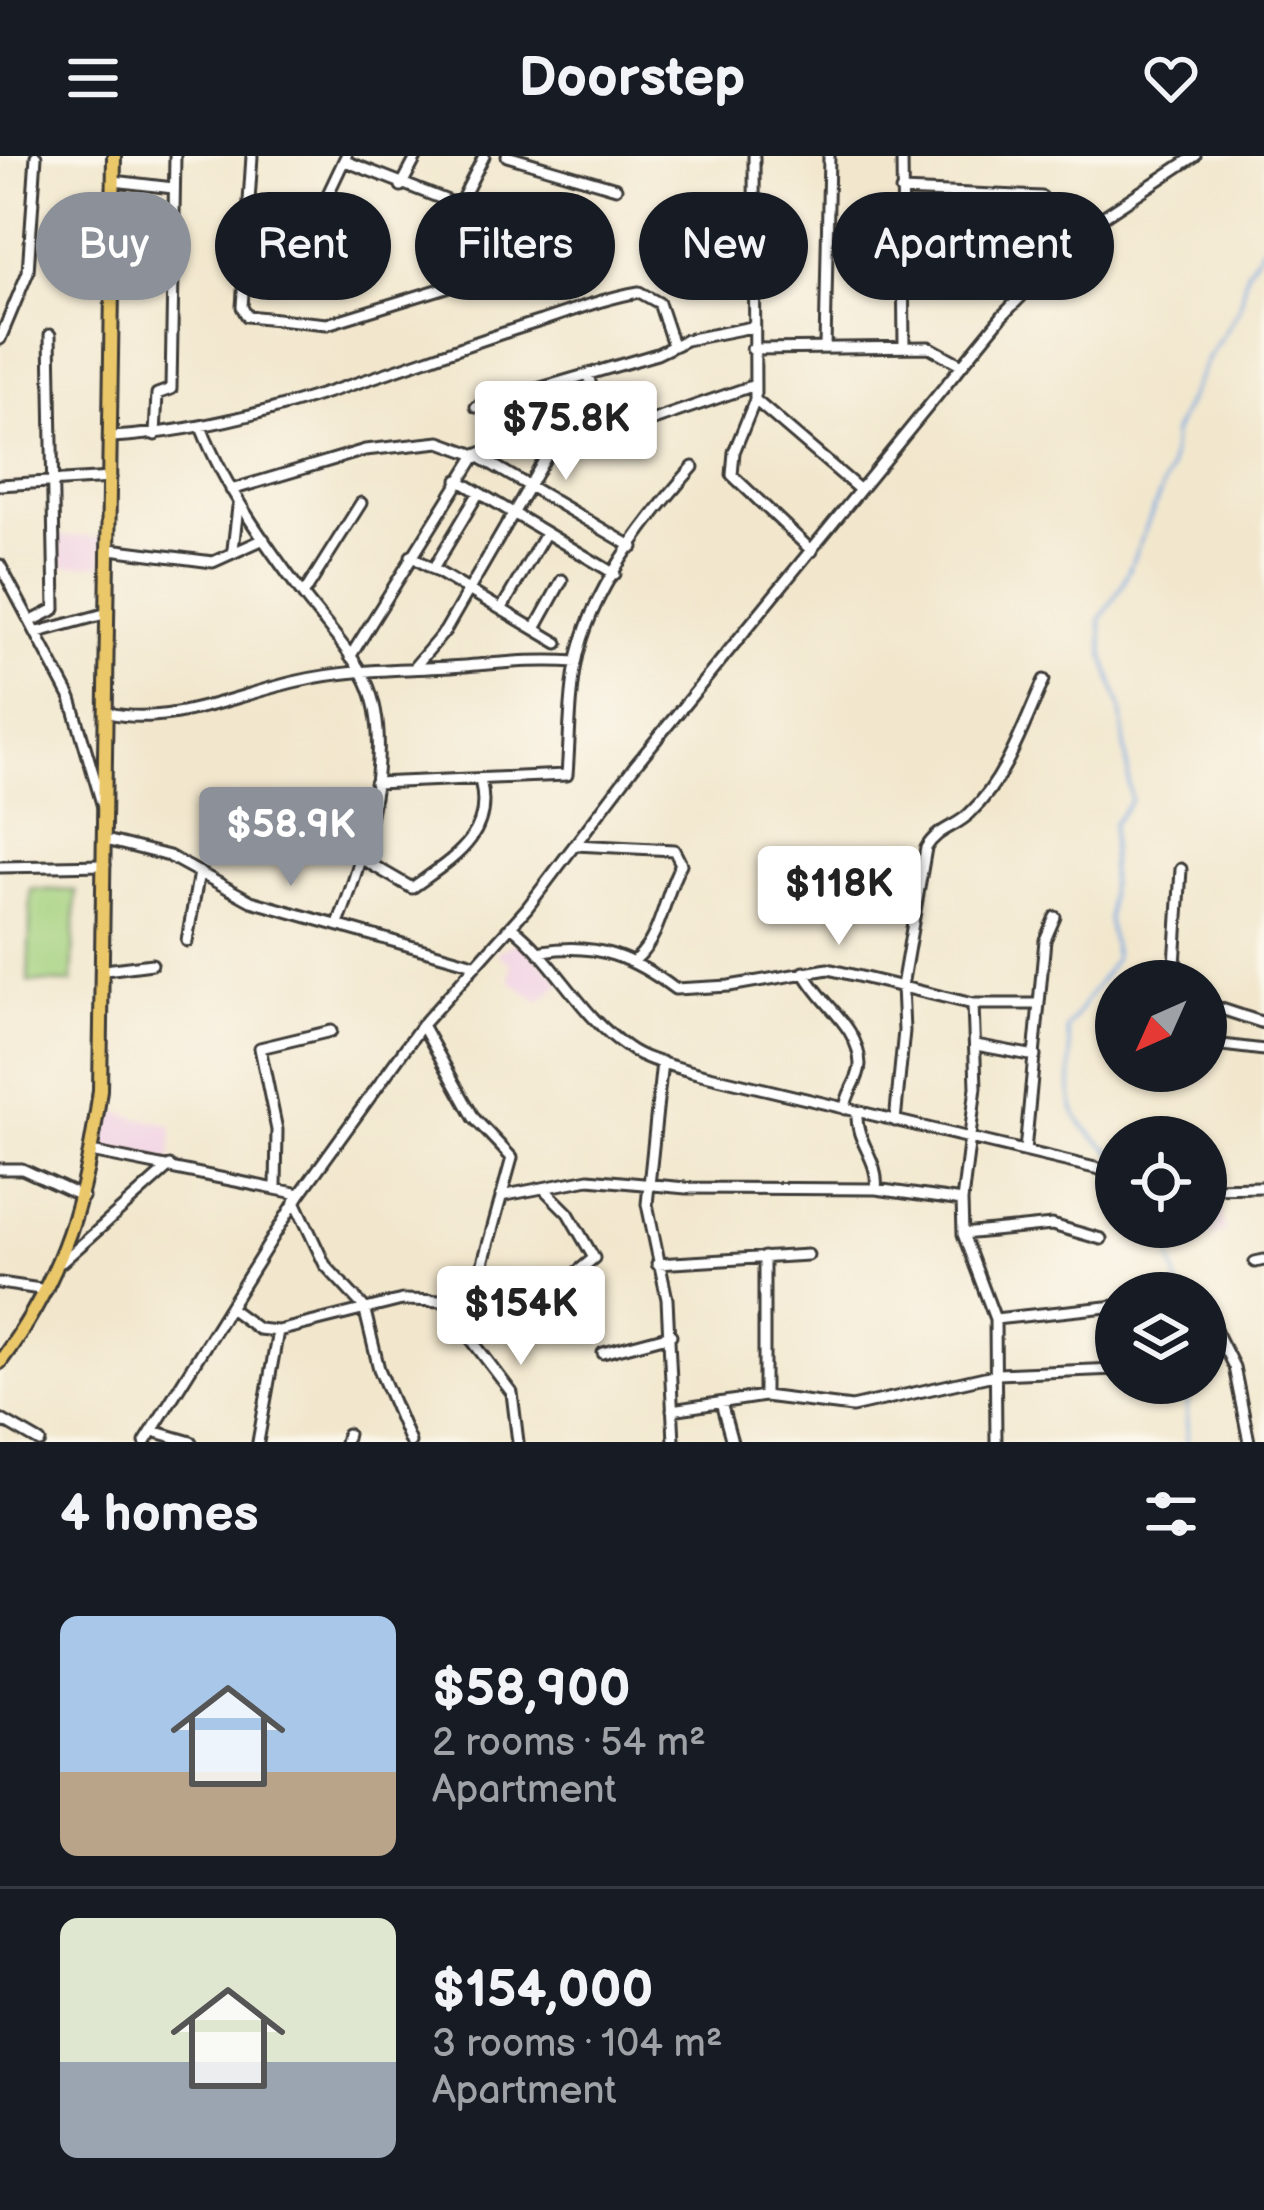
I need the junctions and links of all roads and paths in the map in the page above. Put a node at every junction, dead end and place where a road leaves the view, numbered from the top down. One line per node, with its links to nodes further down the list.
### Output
1 (36, 156): 28 (street)
2 (114, 156): 13 (main road)
3 (175, 156): 15 (street)
4 (252, 156): 23 (street)
5 (417, 156): 14 (street)
6 (484, 156): 20 (street)
7 (507, 156): 16 (street)
8 (754, 156): 26 (street)
9 (829, 156): 31 (street)
10 (902, 156): 17 (street)
11 (1195, 156): 22 (street)
12 (345, 159): 14 (street); 18 (street)
13 (114, 181): 15 (street); 41 (main road)
14 (401, 186): 19 (street)
15 (173, 188): 40 (street)
16 (616, 188)
17 (901, 191): 21 (street)
18 (329, 192)
19 (417, 192)
20 (466, 192)
21 (924, 192)
22 (1114, 207)
23 (415, 297)
24 (903, 300): 30 (street)
25 (1018, 300): 33 (street)
26 (752, 327): 29 (street); 32 (street)
27 (50, 335): 46 (street)
28 (0, 339)
29 (673, 345): 34 (street); 38 (street)
30 (904, 345): 31 (street); 33 (street)
31 (826, 348): 32 (street)
32 (752, 349): 35 (street)
33 (962, 365): 51 (street)
34 (588, 374): 37 (street); 39 (street)
35 (755, 385): 36 (street); 39 (street)
36 (755, 400): 51 (street); 61 (street)
37 (476, 407)
38 (201, 427): 40 (street); 50 (street)
39 (603, 434): 42 (street)
40 (155, 435): 41 (street)
41 (112, 437): 45 (main road)
42 (557, 438): 43 (street); 49 (street)
43 (476, 455): 47 (street); 49 (street); 50 (street)
44 (694, 467): 58 (street)
45 (111, 478): 46 (street); 59 (main road)
46 (51, 480): 48 (street); 71 (street)
47 (458, 480): 52 (street); 62 (street)
48 (0, 485)
49 (530, 488): 55 (street); 58 (street)
50 (232, 490): 54 (street)
51 (860, 490): 61 (street)
52 (478, 494): 55 (street); 64 (street)
53 (361, 503): 68 (street)
54 (238, 505): 57 (street); 60 (street)
55 (513, 515): 56 (street); 67 (street)
56 (545, 534): 65 (street); 69 (street)
57 (264, 539): 60 (street); 68 (street)
58 (633, 547): 65 (street)
59 (110, 549): 60 (street); 70 (main road)
60 (233, 549)
61 (812, 551): 85 (street)
62 (411, 556): 64 (street); 75 (street)
63 (0, 566): 71 (street)
64 (434, 569): 67 (street)
65 (614, 574): 76 (street)
66 (562, 580): 72 (street)
67 (467, 588): 69 (street); 77 (street)
68 (303, 595): 75 (street)
69 (502, 608): 72 (street)
70 (110, 613): 73 (street); 80 (main road)
71 (32, 621): 73 (street)
72 (536, 627): 74 (street)
73 (38, 632): 83 (street)
74 (558, 643)
75 (350, 657): 78 (street)
76 (576, 662): 77 (street); 81 (street)
77 (416, 664): 78 (street)
78 (359, 671): 80 (street); 82 (street)
79 (1044, 680): 102 (street)
80 (109, 712): 83 (main road)
81 (480, 780): 82 (street); 86 (street)
82 (375, 783): 86 (street)
83 (106, 812): 84 (main road)
84 (106, 840): 87 (main road); 90 (street)
85 (575, 845): 93 (street); 96 (street)
86 (362, 859): 92 (street)
87 (106, 865): 88 (street); 100 (main road)
88 (0, 867)
89 (1180, 869): 97 (street)
90 (199, 872): 92 (street); 94 (street)
91 (1055, 917): 104 (street)
92 (338, 924): 99 (street)
93 (511, 926): 95 (street); 99 (street)
94 (187, 941)
95 (543, 951): 96 (street); 113 (street)
96 (636, 959): 101 (street)
97 (1175, 960)
98 (152, 964): 100 (street)
99 (474, 964): 107 (street)
100 (105, 970): 119 (main road)
101 (804, 972): 102 (street); 114 (street)
102 (902, 986): 103 (street); 116 (street)
103 (973, 1004): 104 (street); 109 (street)
104 (1039, 1004): 112 (street)
105 (1227, 1011): 106 (street)
106 (1264, 1023)
107 (422, 1025): 129 (street); 131 (street)
108 (331, 1031): 125 (street)
109 (976, 1046): 112 (street); 117 (street)
110 (1227, 1046): 111 (street)
111 (1264, 1050)
112 (1035, 1056): 118 (street)
113 (662, 1062): 114 (street); 123 (street)
114 (844, 1109): 115 (street)
115 (857, 1113): 116 (street); 127 (street)
116 (895, 1121): 117 (street)
117 (970, 1139): 118 (street); 132 (street)
118 (1024, 1151): 122 (street)
119 (91, 1152): 120 (street); 130 (main road)
120 (170, 1166): 125 (street); 137 (street)
121 (0, 1168): 130 (street)
122 (1095, 1168)
123 (649, 1185): 127 (street); 128 (street); 138 (street)
124 (1264, 1186): 126 (street)
125 (275, 1187): 131 (street)
126 (1227, 1187)
127 (876, 1189): 132 (street)
128 (546, 1191): 129 (street); 141 (street)
129 (501, 1196): 141 (street)
130 (82, 1197): 137 (main road)
131 (297, 1197): 142 (street); 144 (street)
132 (962, 1202): 133 (street)
133 (963, 1234): 134 (street); 145 (street)
134 (1095, 1237)
135 (808, 1255): 136 (street)
136 (764, 1257): 138 (street); 153 (street)
137 (62, 1262): 140 (main road)
138 (657, 1264): 147 (street)
139 (0, 1283): 140 (street)
140 (47, 1290): 150 (main road)
141 (464, 1305): 142 (street); 163 (street)
142 (364, 1307): 146 (street); 162 (street)
143 (1095, 1308): 145 (street)
144 (231, 1309): 146 (street); 157 (street)
145 (995, 1319): 152 (street)
146 (278, 1331): 161 (street)
147 (671, 1336): 148 (street); 155 (street)
148 (603, 1353)
149 (1227, 1353): 167 (street)
150 (0, 1362)
151 (1095, 1370): 152 (street)
152 (998, 1374): 153 (street); 166 (street)
153 (764, 1396): 154 (street)
154 (722, 1402): 155 (street); 165 (street)
155 (672, 1410): 164 (street)
156 (0, 1419): 158 (street)
157 (152, 1431): 159 (street); 160 (street)
158 (40, 1442)
159 (145, 1442)
160 (191, 1442)
161 (258, 1442)
162 (410, 1442)
163 (518, 1442)
164 (674, 1442)
165 (732, 1442)
166 (997, 1442)
167 (1249, 1442)

